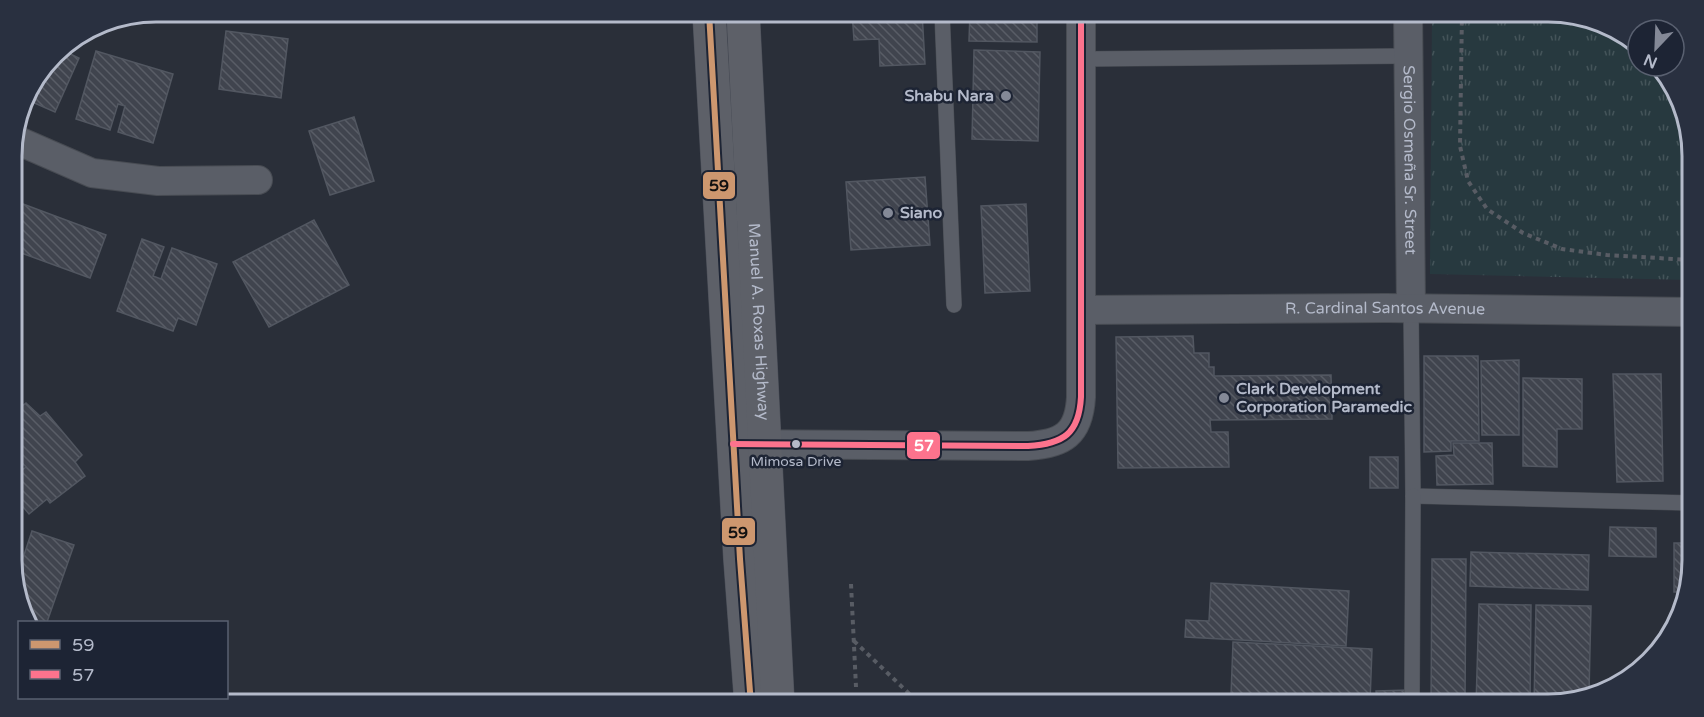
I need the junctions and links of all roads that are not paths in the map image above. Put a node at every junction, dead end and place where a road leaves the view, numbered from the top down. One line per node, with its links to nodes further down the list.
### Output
1 (942, 22): 10 (lane)
2 (1081, 22): 7 (street)
3 (1408, 22): 6 (street, Sergio Osmeña Sr. Street)
4 (710, 23): 14 (main road, Manuel A. Roxas Highway)
5 (743, 23): 14 (main road, Manuel A. Roxas Highway)
6 (1407, 56): 7 (lane); 11 (street, Sergio Osmeña Sr. Street)
7 (1081, 59): 12 (street)
8 (24, 143): 9 (street)
9 (258, 180)
10 (954, 305)
11 (1411, 308): 12 (street, R. Cardinal Santos Avenue); 13 (street, R. Cardinal Santos Avenue); 15 (lane)
12 (1081, 310): 14 (street)
13 (1682, 312)
14 (749, 444): 17 (main road, Manuel A. Roxas Highway); 18 (main road, Manuel A. Roxas Highway)
15 (1413, 496): 16 (lane); 19 (lane)
16 (1682, 503)
17 (751, 694)
18 (777, 694)
19 (1412, 694)

